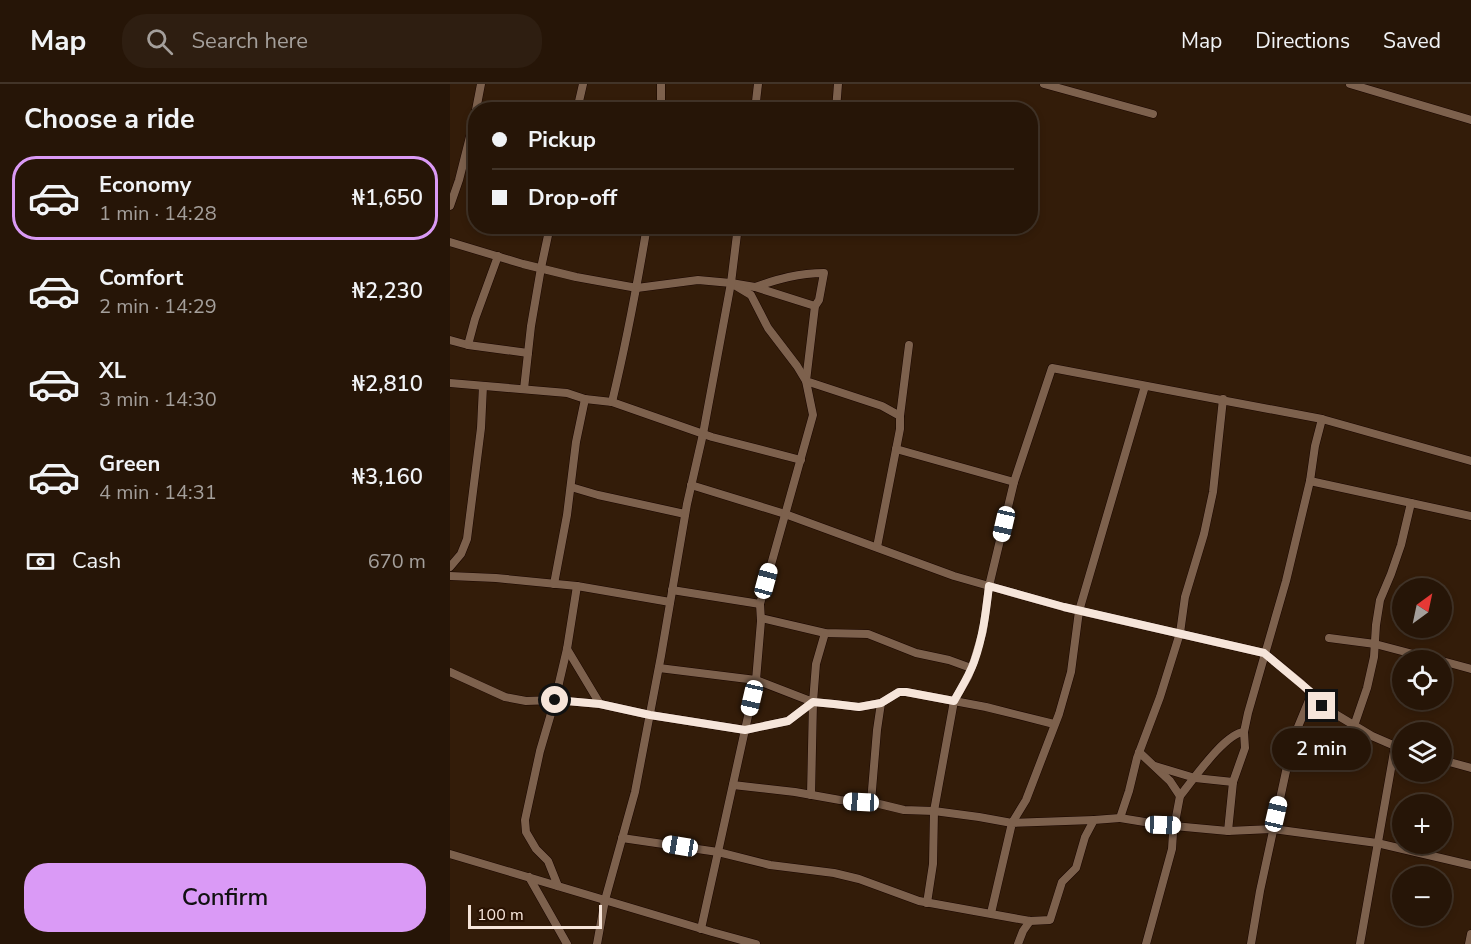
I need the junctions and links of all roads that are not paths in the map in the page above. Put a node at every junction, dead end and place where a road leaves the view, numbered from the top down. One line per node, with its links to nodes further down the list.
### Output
1 (481, 84): 8 (street)
2 (583, 84): 9 (street)
3 (662, 84): 10 (street)
4 (758, 84): 11 (street)
5 (838, 84): 12 (street)
6 (1044, 84): 13 (street)
7 (1350, 84): 14 (street)
8 (478, 102)
9 (579, 102)
10 (662, 102)
11 (757, 102)
12 (837, 102)
13 (1154, 114)
14 (1471, 120)
15 (468, 143): 16 (street)
16 (450, 206)
17 (548, 234): 22 (street)
18 (646, 234): 25 (street)
19 (737, 234): 23 (street)
20 (450, 242): 21 (street)
21 (498, 256): 22 (street); 28 (street)
22 (541, 268): 25 (street); 30 (street)
23 (731, 283): 24 (street); 25 (street); 31 (street); 41 (street)
24 (755, 287): 26 (street); 26 (street)
25 (637, 288): 38 (street)
26 (815, 306): 31 (street)
27 (450, 340): 28 (street)
28 (468, 345): 30 (street)
29 (909, 345): 39 (street)
30 (528, 353): 35 (street)
31 (806, 381): 39 (street); 43 (street)
32 (450, 383): 33 (street)
33 (483, 386): 35 (street); 54 (street)
34 (1145, 386): 37 (street); 46 (street); 62 (street)
35 (524, 389): 36 (street)
36 (585, 399): 38 (street); 48 (street)
37 (1222, 399): 40 (street); 65 (street)
38 (612, 402): 41 (street)
39 (900, 416): 42 (street)
40 (1322, 419): 44 (street); 45 (street)
41 (703, 434): 43 (street); 47 (street)
42 (896, 449): 46 (street); 53 (street)
43 (801, 460): 51 (street)
44 (1471, 461)
45 (1310, 481): 49 (street); 70 (street)
46 (1014, 482): 58 (street)
47 (691, 485): 50 (street); 51 (street)
48 (571, 487): 50 (street); 56 (street)
49 (1411, 502): 52 (street); 67 (street)
50 (685, 514): 59 (street)
51 (785, 514): 53 (street); 61 (street)
52 (1471, 516)
53 (877, 547): 58 (street)
54 (450, 567)
55 (450, 576): 56 (street)
56 (554, 584): 57 (street)
57 (577, 586): 60 (street); 68 (street)
58 (989, 586): 62 (street); 74 (street)
59 (672, 590): 60 (street); 61 (street)
60 (670, 602): 73 (street)
61 (760, 604): 63 (street)
62 (1079, 611): 65 (street); 84 (street)
63 (761, 618): 64 (street); 76 (street)
64 (825, 633): 74 (street); 80 (street)
65 (1180, 633): 70 (street); 89 (street)
66 (1329, 638): 67 (street)
67 (1375, 644): 69 (street); 85 (street)
68 (567, 649): 78 (street); 82 (street)
69 (1398, 650)
70 (1264, 653): 77 (street); 87 (street)
71 (1452, 663): 72 (street)
72 (1471, 667)
73 (659, 668): 76 (street); 83 (street)
74 (971, 668): 79 (street)
75 (450, 672): 78 (street)
76 (756, 680): 80 (street); 86 (street)
77 (1312, 693): 85 (street); 105 (street)
78 (555, 700): 82 (street); 113 (street)
79 (954, 701): 81 (street); 84 (street); 100 (street)
80 (813, 702): 81 (street); 86 (street); 97 (street)
81 (881, 703): 99 (street)
82 (600, 704): 83 (street)
83 (650, 715): 86 (street); 107 (street)
84 (1054, 724): 103 (street)
85 (1354, 726): 88 (street)
86 (745, 730): 96 (street)
87 (1244, 732): 93 (street); 95 (street)
88 (1392, 744)
89 (1139, 752): 91 (street); 101 (street)
90 (1452, 763): 92 (street)
91 (1154, 766): 93 (street); 98 (street)
92 (1471, 768)
93 (1195, 778): 95 (street); 98 (street)
94 (1392, 778): 108 (street)
95 (1233, 782): 106 (street)
96 (733, 785): 97 (street); 109 (street)
97 (811, 795): 99 (street)
98 (1180, 796): 104 (street)
99 (871, 802): 100 (street)
100 (934, 811): 103 (street); 115 (street)
101 (1120, 818): 102 (street); 104 (street)
102 (1094, 820): 103 (street); 117 (street)
103 (1011, 823): 116 (street)
104 (1175, 826): 106 (street); 124 (street)
105 (1273, 829): 106 (street); 108 (street); 125 (street)
106 (1228, 831)
107 (622, 838): 109 (street); 114 (street)
108 (1377, 843): 111 (street); 126 (street)
109 (718, 852): 115 (street); 118 (street)
110 (450, 854): 112 (street)
111 (1471, 865)
112 (529, 877): 113 (street); 120 (street)
113 (558, 886): 114 (street)
114 (605, 900): 118 (street); 121 (street)
115 (927, 903): 116 (street)
116 (991, 913): 117 (street)
117 (1030, 921): 123 (street)
118 (701, 929): 122 (street)
119 (1471, 934): 127 (street)
120 (567, 944)
121 (597, 944)
122 (756, 944)
123 (1018, 944)
124 (1146, 944)
125 (1251, 944)
126 (1360, 944)
127 (1469, 944)

